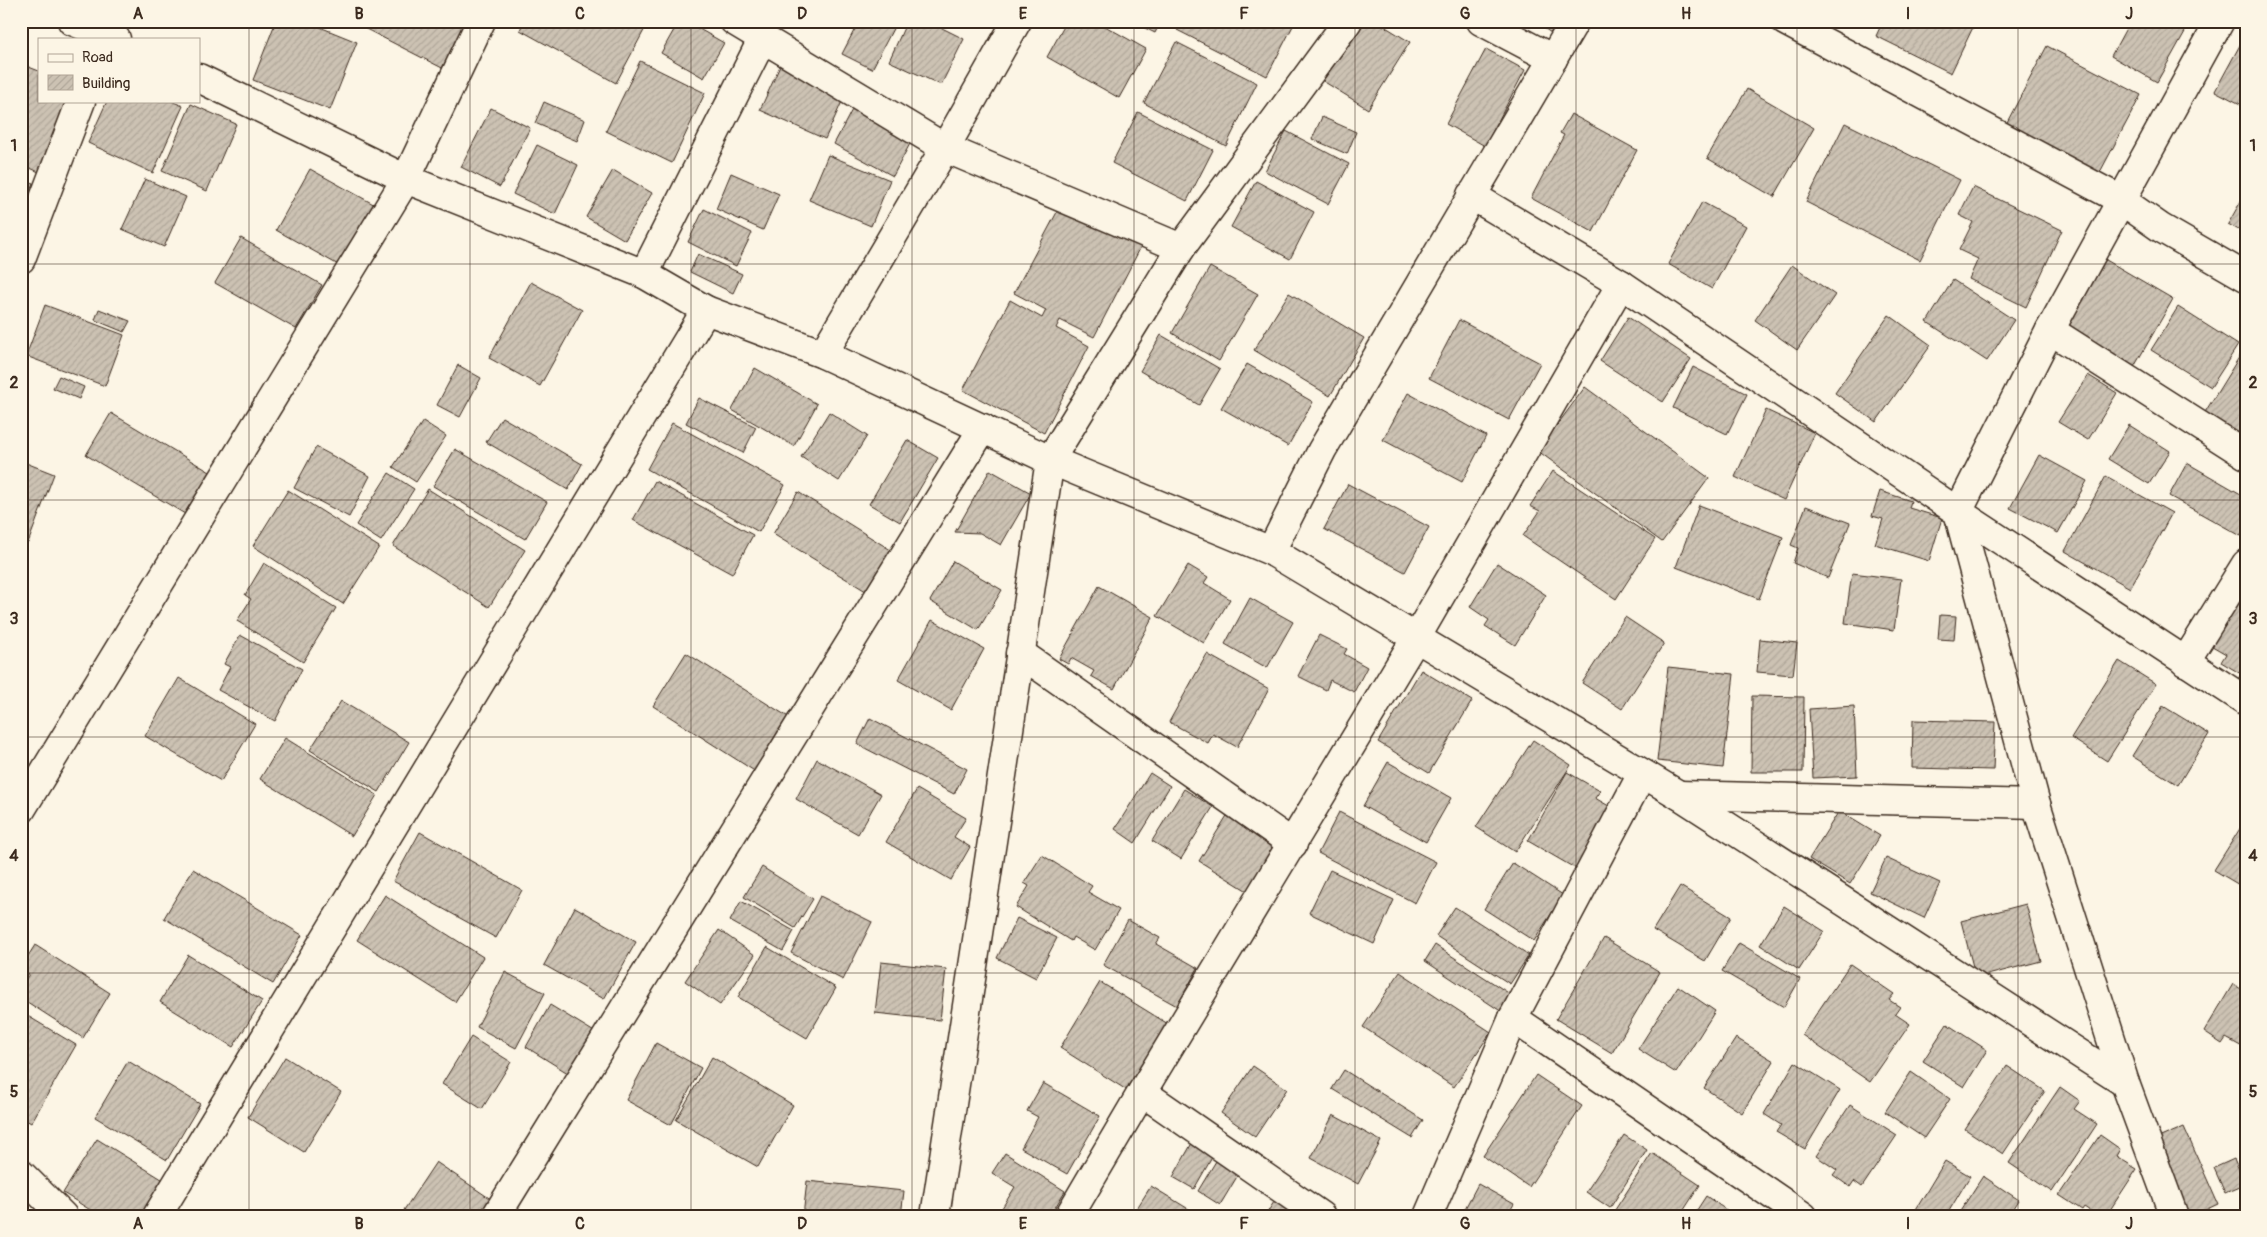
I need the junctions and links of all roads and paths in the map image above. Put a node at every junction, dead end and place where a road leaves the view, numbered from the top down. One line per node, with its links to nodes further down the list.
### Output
1 (72, 21): 10 (street)
2 (481, 21): 16 (street)
3 (734, 21): 11 (street)
4 (1016, 21): 15 (street)
5 (1348, 21): 19 (street)
6 (1481, 21): 12 (street)
7 (1575, 21): 12 (street)
8 (1785, 21): 18 (street)
9 (2220, 21): 18 (street)
10 (110, 33)
11 (764, 38): 15 (street); 21 (street)
12 (1552, 59): 17 (street)
13 (200, 78): 16 (street)
14 (81, 102): 20 (street)
15 (944, 148): 19 (street); 26 (street)
16 (406, 178): 21 (street); 40 (street)
17 (1471, 195): 23 (street); 31 (street)
18 (2120, 200): 22 (street); 25 (street)
19 (1181, 248): 29 (street)
20 (21, 259)
21 (644, 274): 24 (street)
22 (2246, 277)
23 (1622, 284): 30 (street); 33 (street)
24 (706, 310): 26 (street); 47 (street)
25 (2050, 330): 28 (street); 30 (street)
26 (823, 354): 27 (street)
27 (983, 428): 29 (street); 48 (street)
28 (2246, 455)
29 (1050, 460): 31 (street); 34 (street)
30 (1958, 512): 35 (street); 39 (street)
31 (1271, 551): 33 (street)
32 (2246, 564): 35 (street)
33 (1416, 638): 37 (street); 41 (street)
34 (1020, 653): 41 (street); 49 (street)
35 (2185, 662): 36 (street)
36 (2246, 701)
37 (1642, 774): 38 (street); 42 (street)
38 (1680, 796): 39 (street); 43 (street)
39 (2036, 804): 43 (street)
40 (21, 810)
41 (1293, 844): 44 (street)
42 (1513, 1018): 52 (street); 53 (street)
43 (2125, 1083): 54 (street)
44 (1142, 1092): 50 (street); 51 (street)
45 (21, 1174): 46 (street)
46 (62, 1216)
47 (157, 1216)
48 (496, 1216)
49 (936, 1216)
50 (1069, 1216)
51 (1321, 1216)
52 (1428, 1216)
53 (1803, 1216)
54 (2174, 1216)

